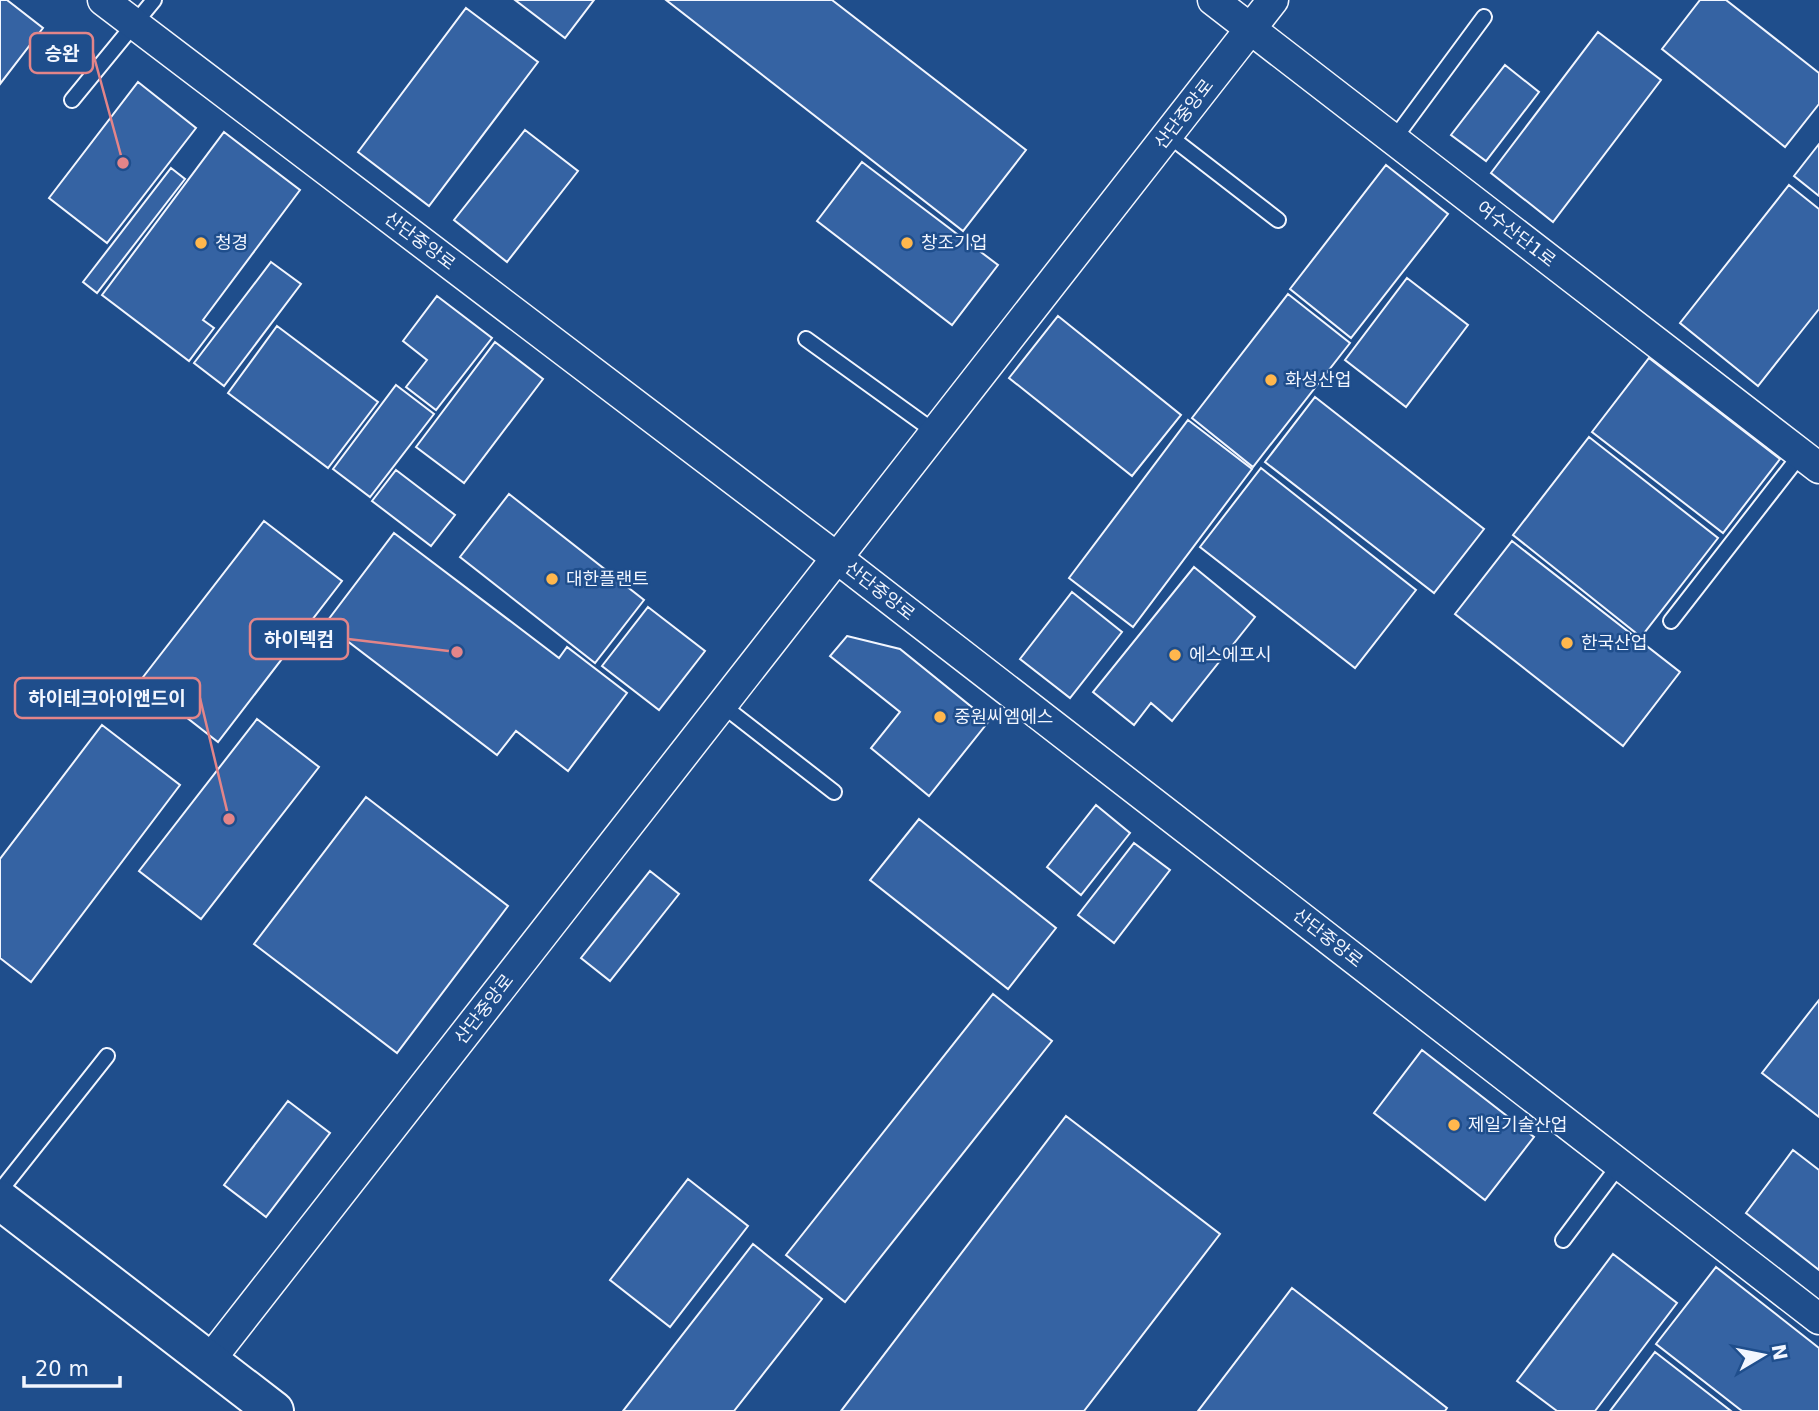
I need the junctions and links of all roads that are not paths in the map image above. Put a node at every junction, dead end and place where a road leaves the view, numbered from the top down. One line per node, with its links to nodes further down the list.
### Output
1 (103, 0): 6 (street, 산단중앙로)
2 (154, 0): 6 (lane)
3 (1213, 0): 7 (street, 여수산단1로)
4 (1273, 0): 7 (street, 산단중앙로)
5 (1484, 17): 10 (lane)
6 (135, 24): 8 (lane); 15 (street, 산단중앙로)
7 (1251, 29): 9 (street, 산단중앙로); 10 (street, 여수산단1로)
8 (72, 100)
9 (1168, 135): 11 (lane); 13 (street, 산단중앙로)
10 (1394, 139): 14 (street, 여수산단1로)
11 (1278, 220)
12 (806, 339): 13 (lane)
13 (936, 432): 15 (street, 산단중앙로)
14 (1810, 461): 16 (lane)
15 (837, 558): 17 (street, 산단중앙로); 20 (street, 산단중앙로)
16 (1671, 621)
17 (722, 705): 18 (lane); 25 (street, 산단중앙로)
18 (834, 792)
19 (107, 1056): 21 (lane)
20 (1620, 1164): 23 (lane); 24 (street, 산단중앙로)
21 (0, 1191)
22 (0, 1200): 25 (street)
23 (1563, 1240)
24 (1819, 1319)
25 (209, 1361): 26 (street)
26 (274, 1411)

